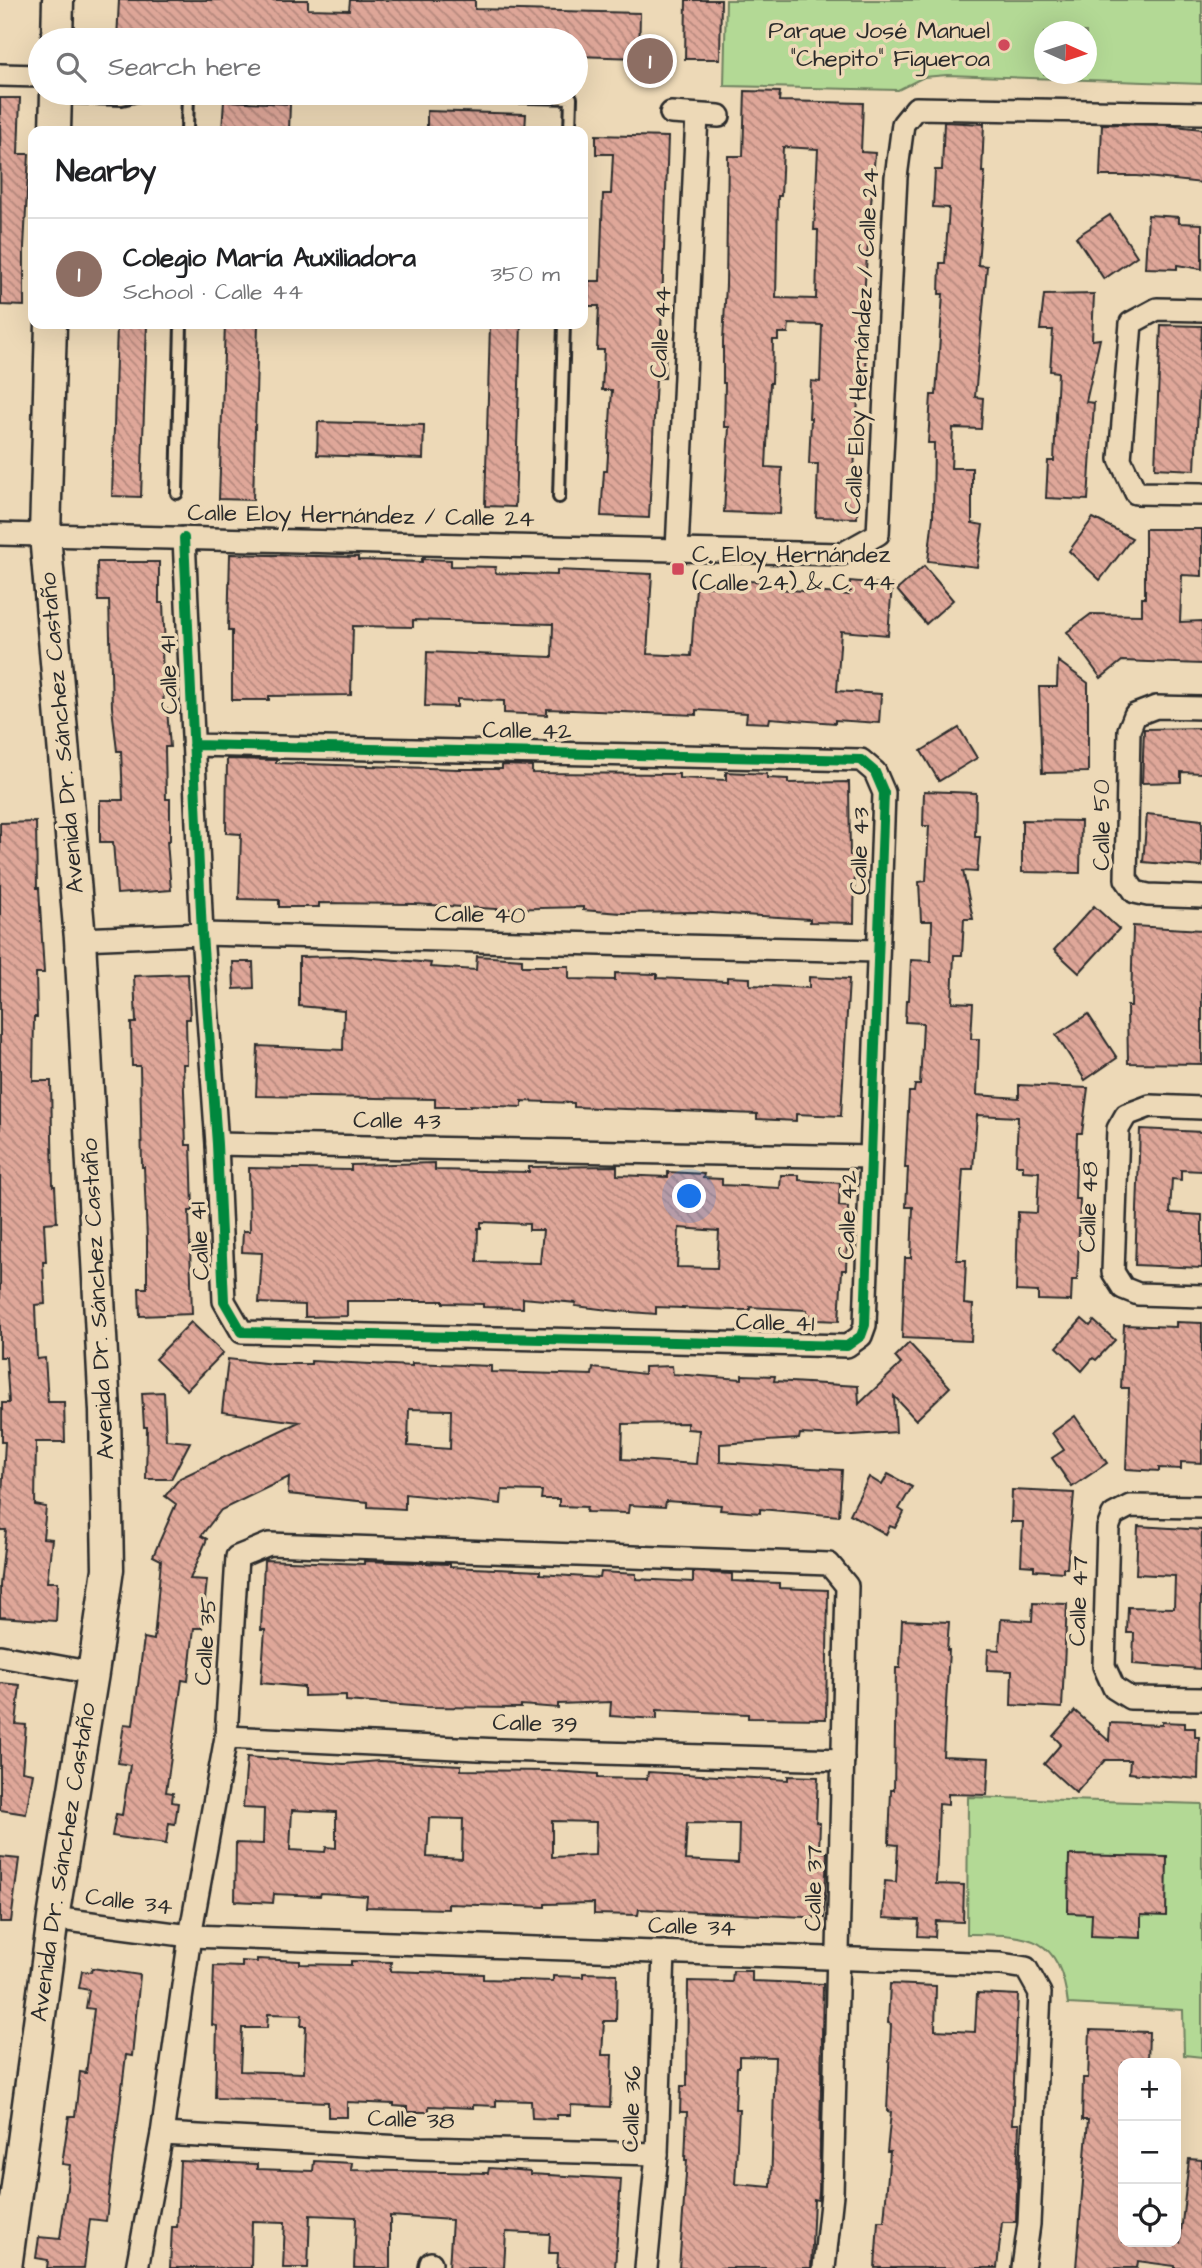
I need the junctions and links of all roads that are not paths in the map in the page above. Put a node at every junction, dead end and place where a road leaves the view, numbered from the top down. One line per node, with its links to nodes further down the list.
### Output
1 (58, 0): 2 (street)
2 (57, 28)
3 (0, 75): 4 (street)
4 (28, 83)
5 (53, 105): 12 (street)
6 (188, 105): 13 (lane)
7 (571, 105): 14 (lane)
8 (671, 113): 10 (street)
9 (1202, 113): 25 (street, Calle Eloy Hernández / Calle 24)
10 (697, 115): 11 (street); 25 (street, Calle 44)
11 (719, 117)
12 (55, 126)
13 (187, 126)
14 (570, 126)
15 (1202, 310): 20 (street)
16 (51, 329): 23 (street, Avenida Dr. Sánchez Castaño)
17 (181, 329): 19 (lane)
18 (564, 329): 21 (lane)
19 (177, 493)
20 (1202, 495)
21 (559, 497)
22 (0, 534): 23 (street, Calle Eloy Hernández / Calle 24)
23 (45, 535): 24 (street, Calle Eloy Hernández / Calle 24); 31 (street, Avenida Dr. Sánchez Castaño)
24 (184, 538): 25 (street, Calle Eloy Hernández / Calle 24); 27 (street, Calle 41)
25 (677, 550)
26 (1202, 708): 29 (street, Calle 50)
27 (193, 745): 28 (street, Calle 42); 30 (street, Calle 41)
28 (861, 760): 32 (street, Calle 43)
29 (1202, 897)
30 (202, 934): 31 (street, Calle 40); 32 (street, Calle 40); 34 (street, Calle 41)
31 (80, 939): 41 (street, Avenida Dr. Sánchez Castaño)
32 (877, 951): 35 (street, Calle 42)
33 (1202, 1108): 36 (street, Calle 48)
34 (216, 1144): 35 (street, Calle 43); 37 (street, Calle 41)
35 (871, 1157): 37 (street, Calle 42)
36 (1202, 1296)
37 (847, 1346)
38 (1202, 1507): 42 (street, Calle 47)
39 (781, 1562): 43 (street, Calle 35); 44 (street, Calle 37)
40 (0, 1656): 41 (street)
41 (93, 1672): 45 (street, Avenida Dr. Sánchez Castaño)
42 (1202, 1699)
43 (226, 1737): 44 (street, Calle 39); 46 (street, Calle 35)
44 (843, 1760): 48 (street, Calle 37)
45 (53, 1918): 46 (street, Calle 34); 51 (street, Avenida Dr. Sánchez Castaño)
46 (190, 1936): 47 (street, Calle 34); 49 (street, Calle 35)
47 (664, 1952): 48 (street, Calle 34); 50 (street, Calle 36)
48 (838, 1958): 54 (street, Calle 37); 55 (street, Calle 34)
49 (162, 2134): 50 (street, Calle 38); 52 (street, Calle 35)
50 (657, 2154): 53 (street, Calle 36)
51 (6, 2268)
52 (137, 2268)
53 (646, 2268)
54 (824, 2268)
55 (1023, 2268)

